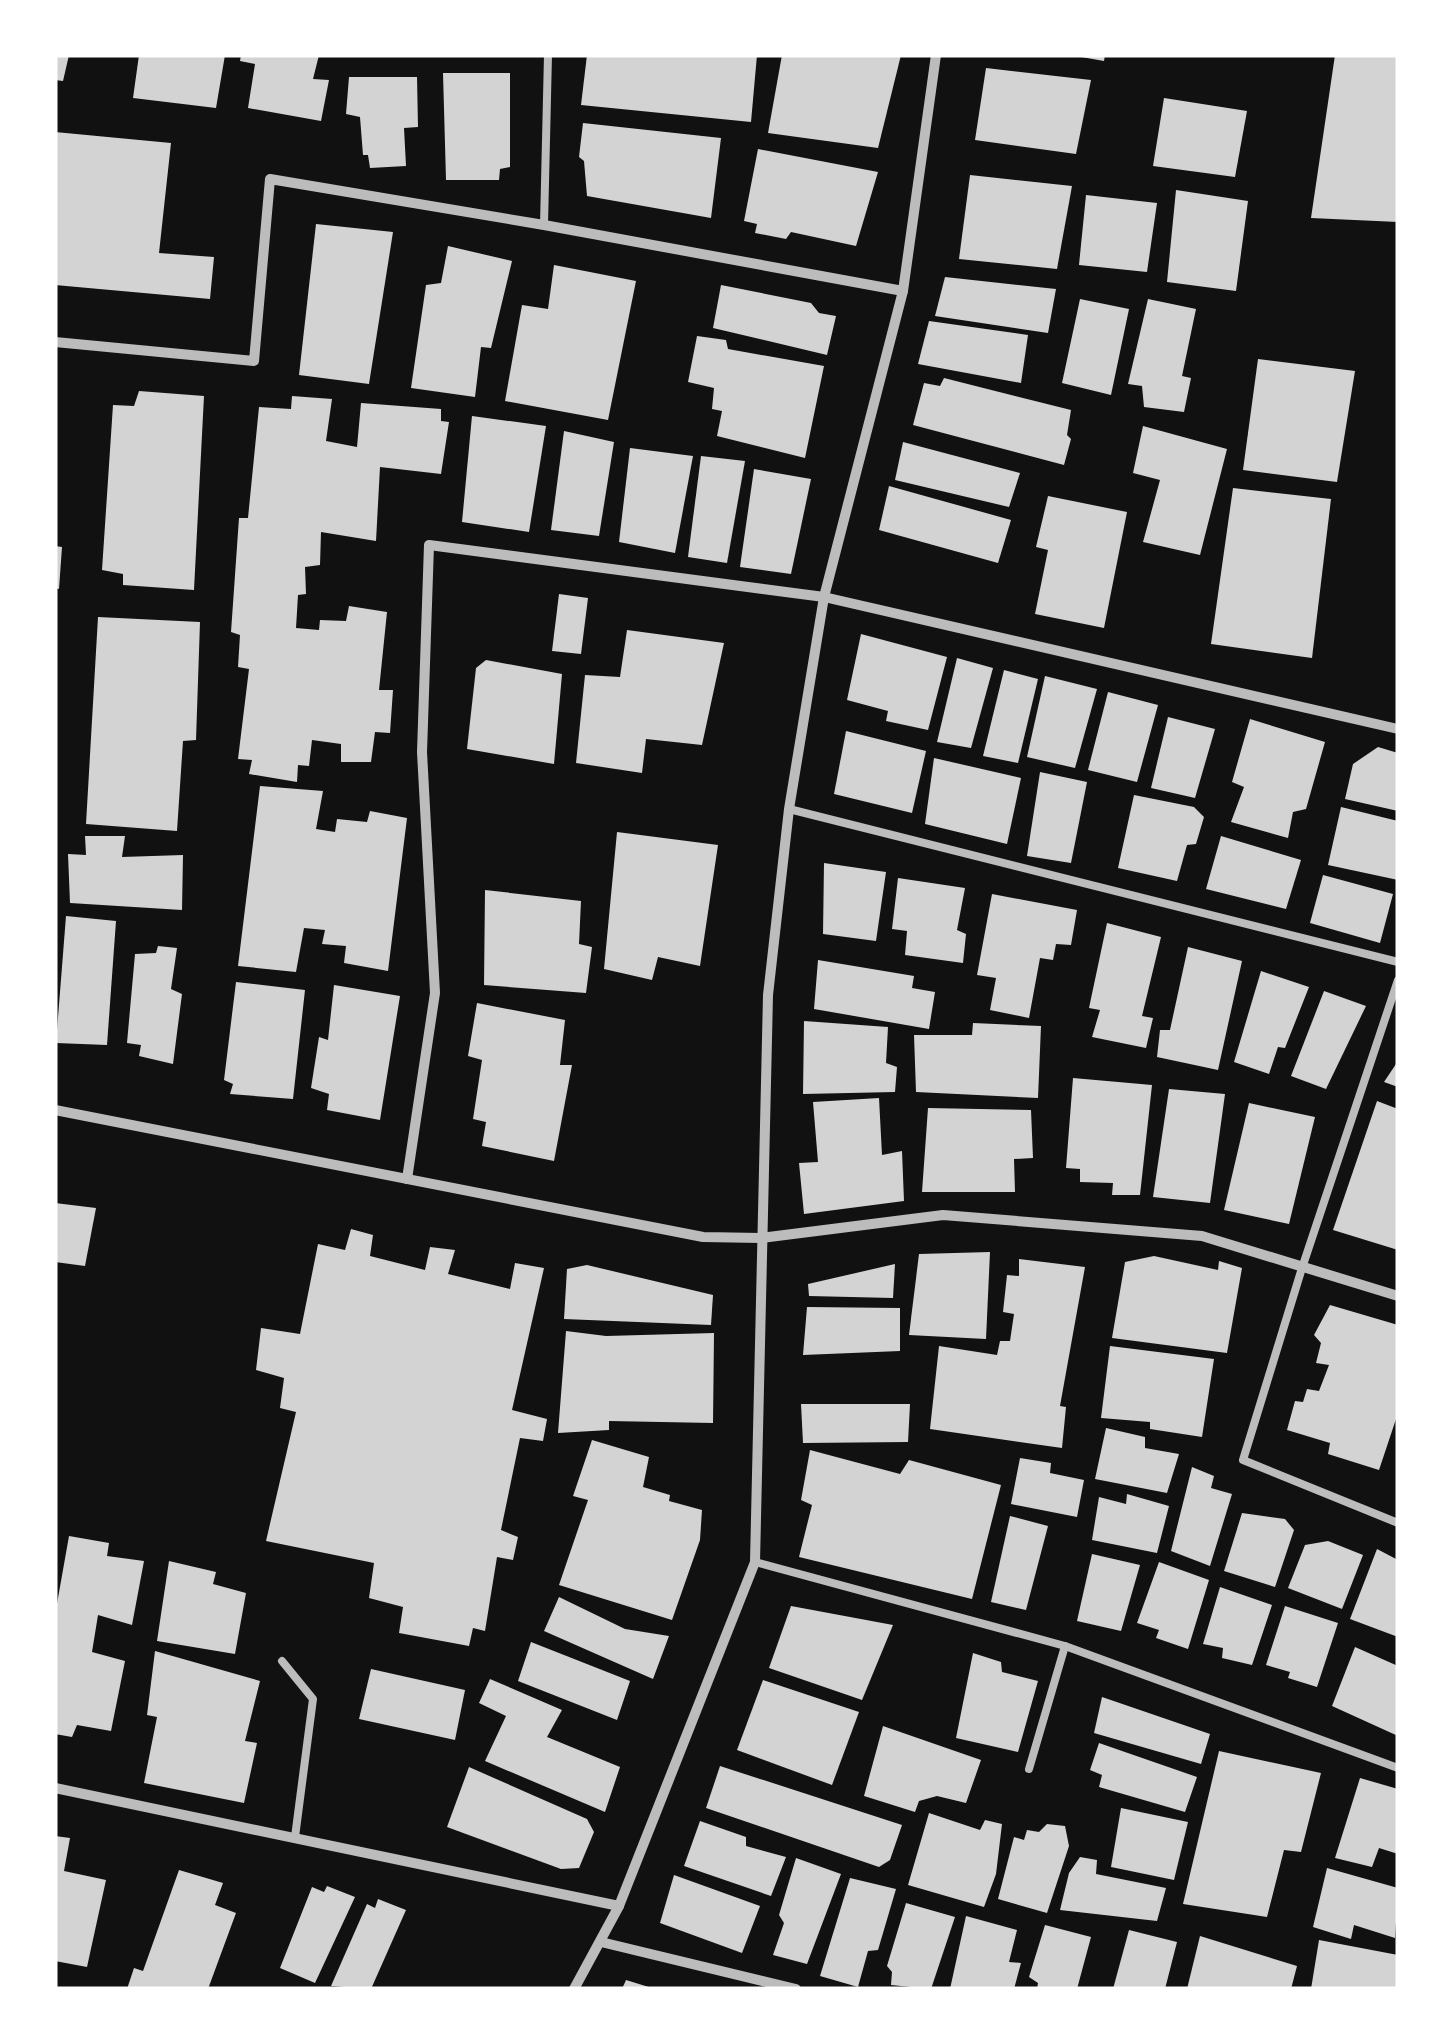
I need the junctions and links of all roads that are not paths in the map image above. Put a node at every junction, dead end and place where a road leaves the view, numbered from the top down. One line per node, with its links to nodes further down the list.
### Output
1 (548, 55): 3 (lane)
2 (936, 55): 4 (street)
3 (544, 225): 4 (street); 5 (street)
4 (903, 292): 6 (street)
5 (55, 342)
6 (824, 598): 7 (street); 8 (street); 12 (street)
7 (1398, 728)
8 (789, 809): 9 (lane); 13 (street)
9 (1398, 962)
10 (1398, 980): 14 (lane)
11 (55, 1110): 12 (street)
12 (407, 1179): 13 (street)
13 (760, 1238): 14 (street); 17 (street)
14 (1302, 1268): 15 (street); 16 (lane)
15 (1398, 1296)
16 (1398, 1522)
17 (755, 1562): 18 (lane); 24 (street)
18 (1065, 1646): 20 (lane); 21 (lane)
19 (282, 1661): 23 (lane)
20 (1398, 1768)
21 (1029, 1769)
22 (55, 1788): 23 (street)
23 (295, 1837): 24 (street)
24 (619, 1906): 25 (street)
25 (601, 1942): 26 (street); 27 (street)
26 (574, 1989)
27 (796, 1989)

